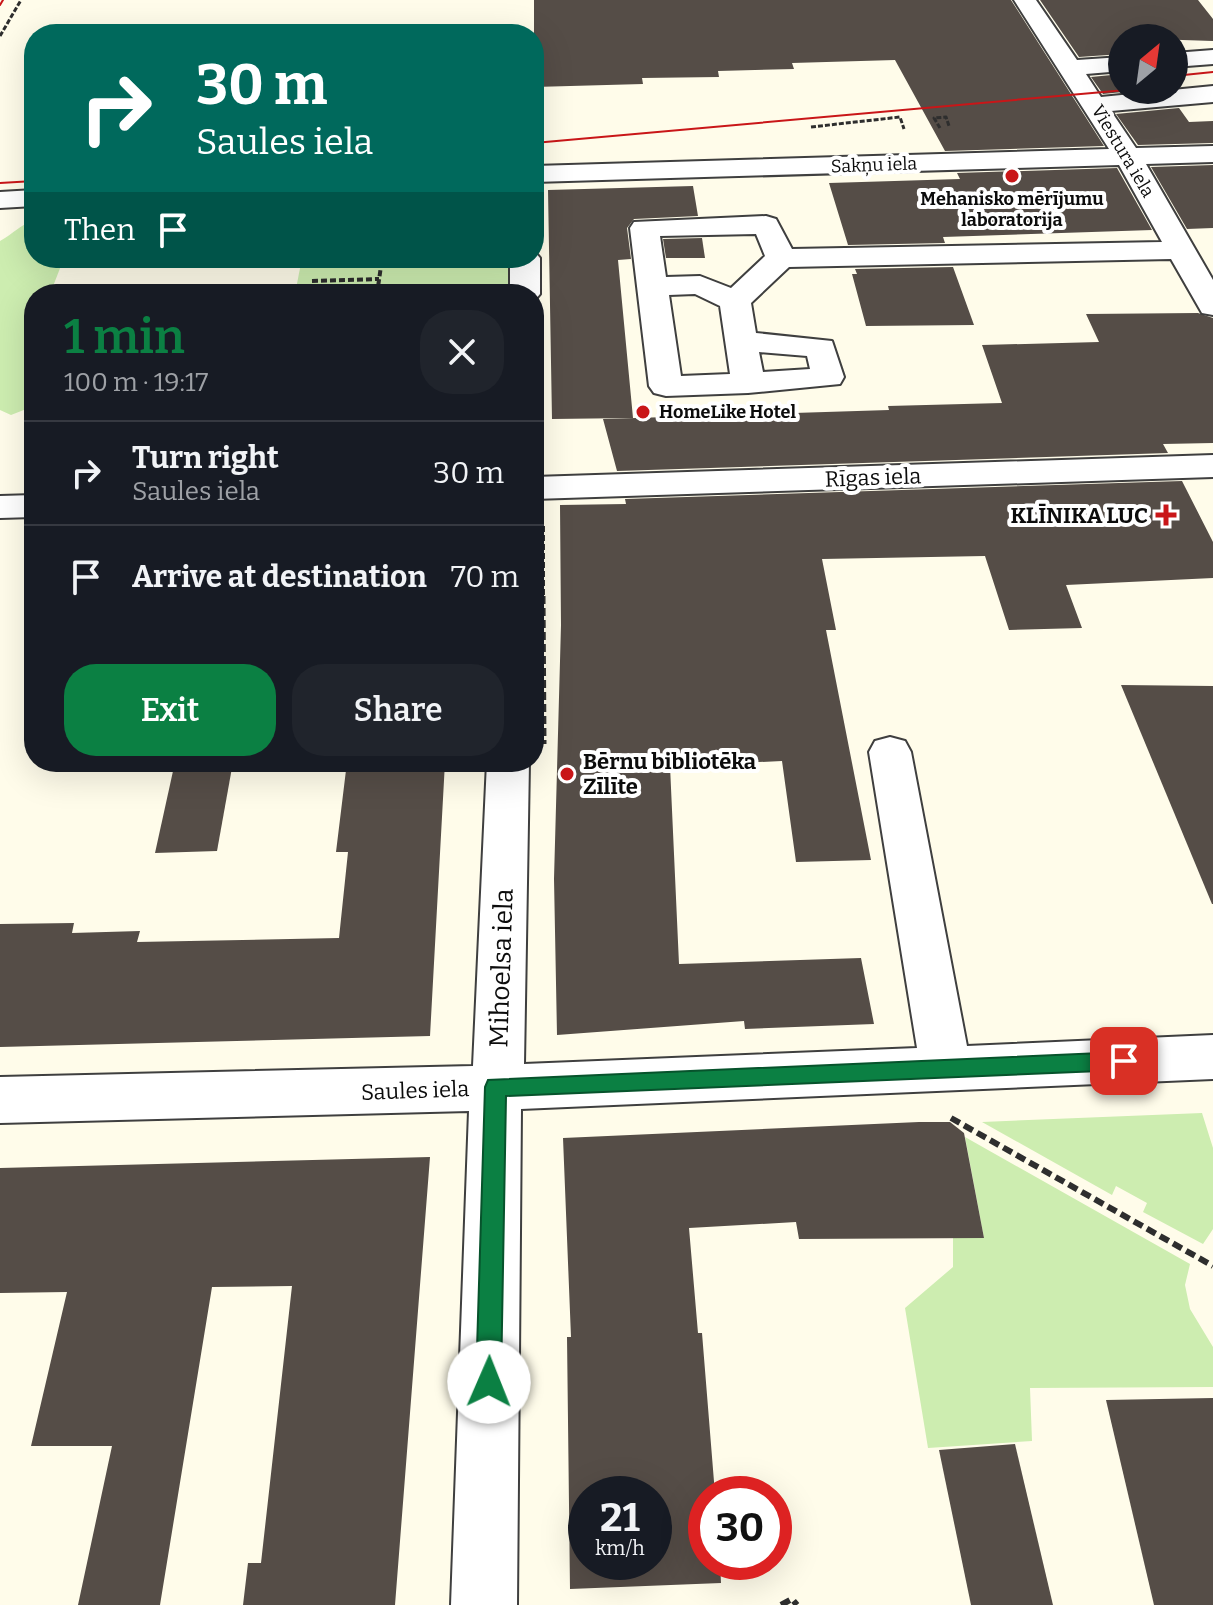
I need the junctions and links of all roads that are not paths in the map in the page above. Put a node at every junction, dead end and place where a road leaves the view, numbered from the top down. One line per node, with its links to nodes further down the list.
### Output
1 (1025, 0): 5 (street, Viestura iela)
2 (1213, 57): 3 (street)
3 (1188, 59)
4 (1108, 65): 5 (street)
5 (1070, 68): 7 (street, Viestura iela)
6 (1213, 94): 7 (street)
7 (1095, 105): 9 (street, Viestura iela)
8 (1213, 154): 9 (street, Sakņu iela)
9 (1128, 157): 10 (street, Sakņu iela); 15 (street, Viestura iela)
10 (751, 168): 11 (street, Sakņu iela); 14 (street)
11 (544, 174)
12 (24, 199): 13 (street)
13 (0, 200)
14 (766, 225): 16 (street); 17 (street)
15 (1182, 250): 16 (street); 19 (street, Viestura iela)
16 (781, 258): 18 (street)
17 (652, 287): 18 (street); 21 (street)
18 (735, 301): 20 (street)
19 (1213, 306)
20 (741, 341): 21 (street); 21 (street)
21 (748, 383)
22 (1213, 466): 23 (street, Rīgas iela)
23 (544, 488)
24 (24, 506): 25 (street)
25 (0, 507)
26 (890, 752): 30 (street)
27 (508, 772): 29 (street, Mihoelsa iela)
28 (1213, 1057): 30 (street, Saules iela)
29 (496, 1087): 30 (street, Saules iela); 31 (street, Saules iela); 32 (street, Mihoelsa iela)
30 (943, 1091)
31 (0, 1100)
32 (484, 1605)

